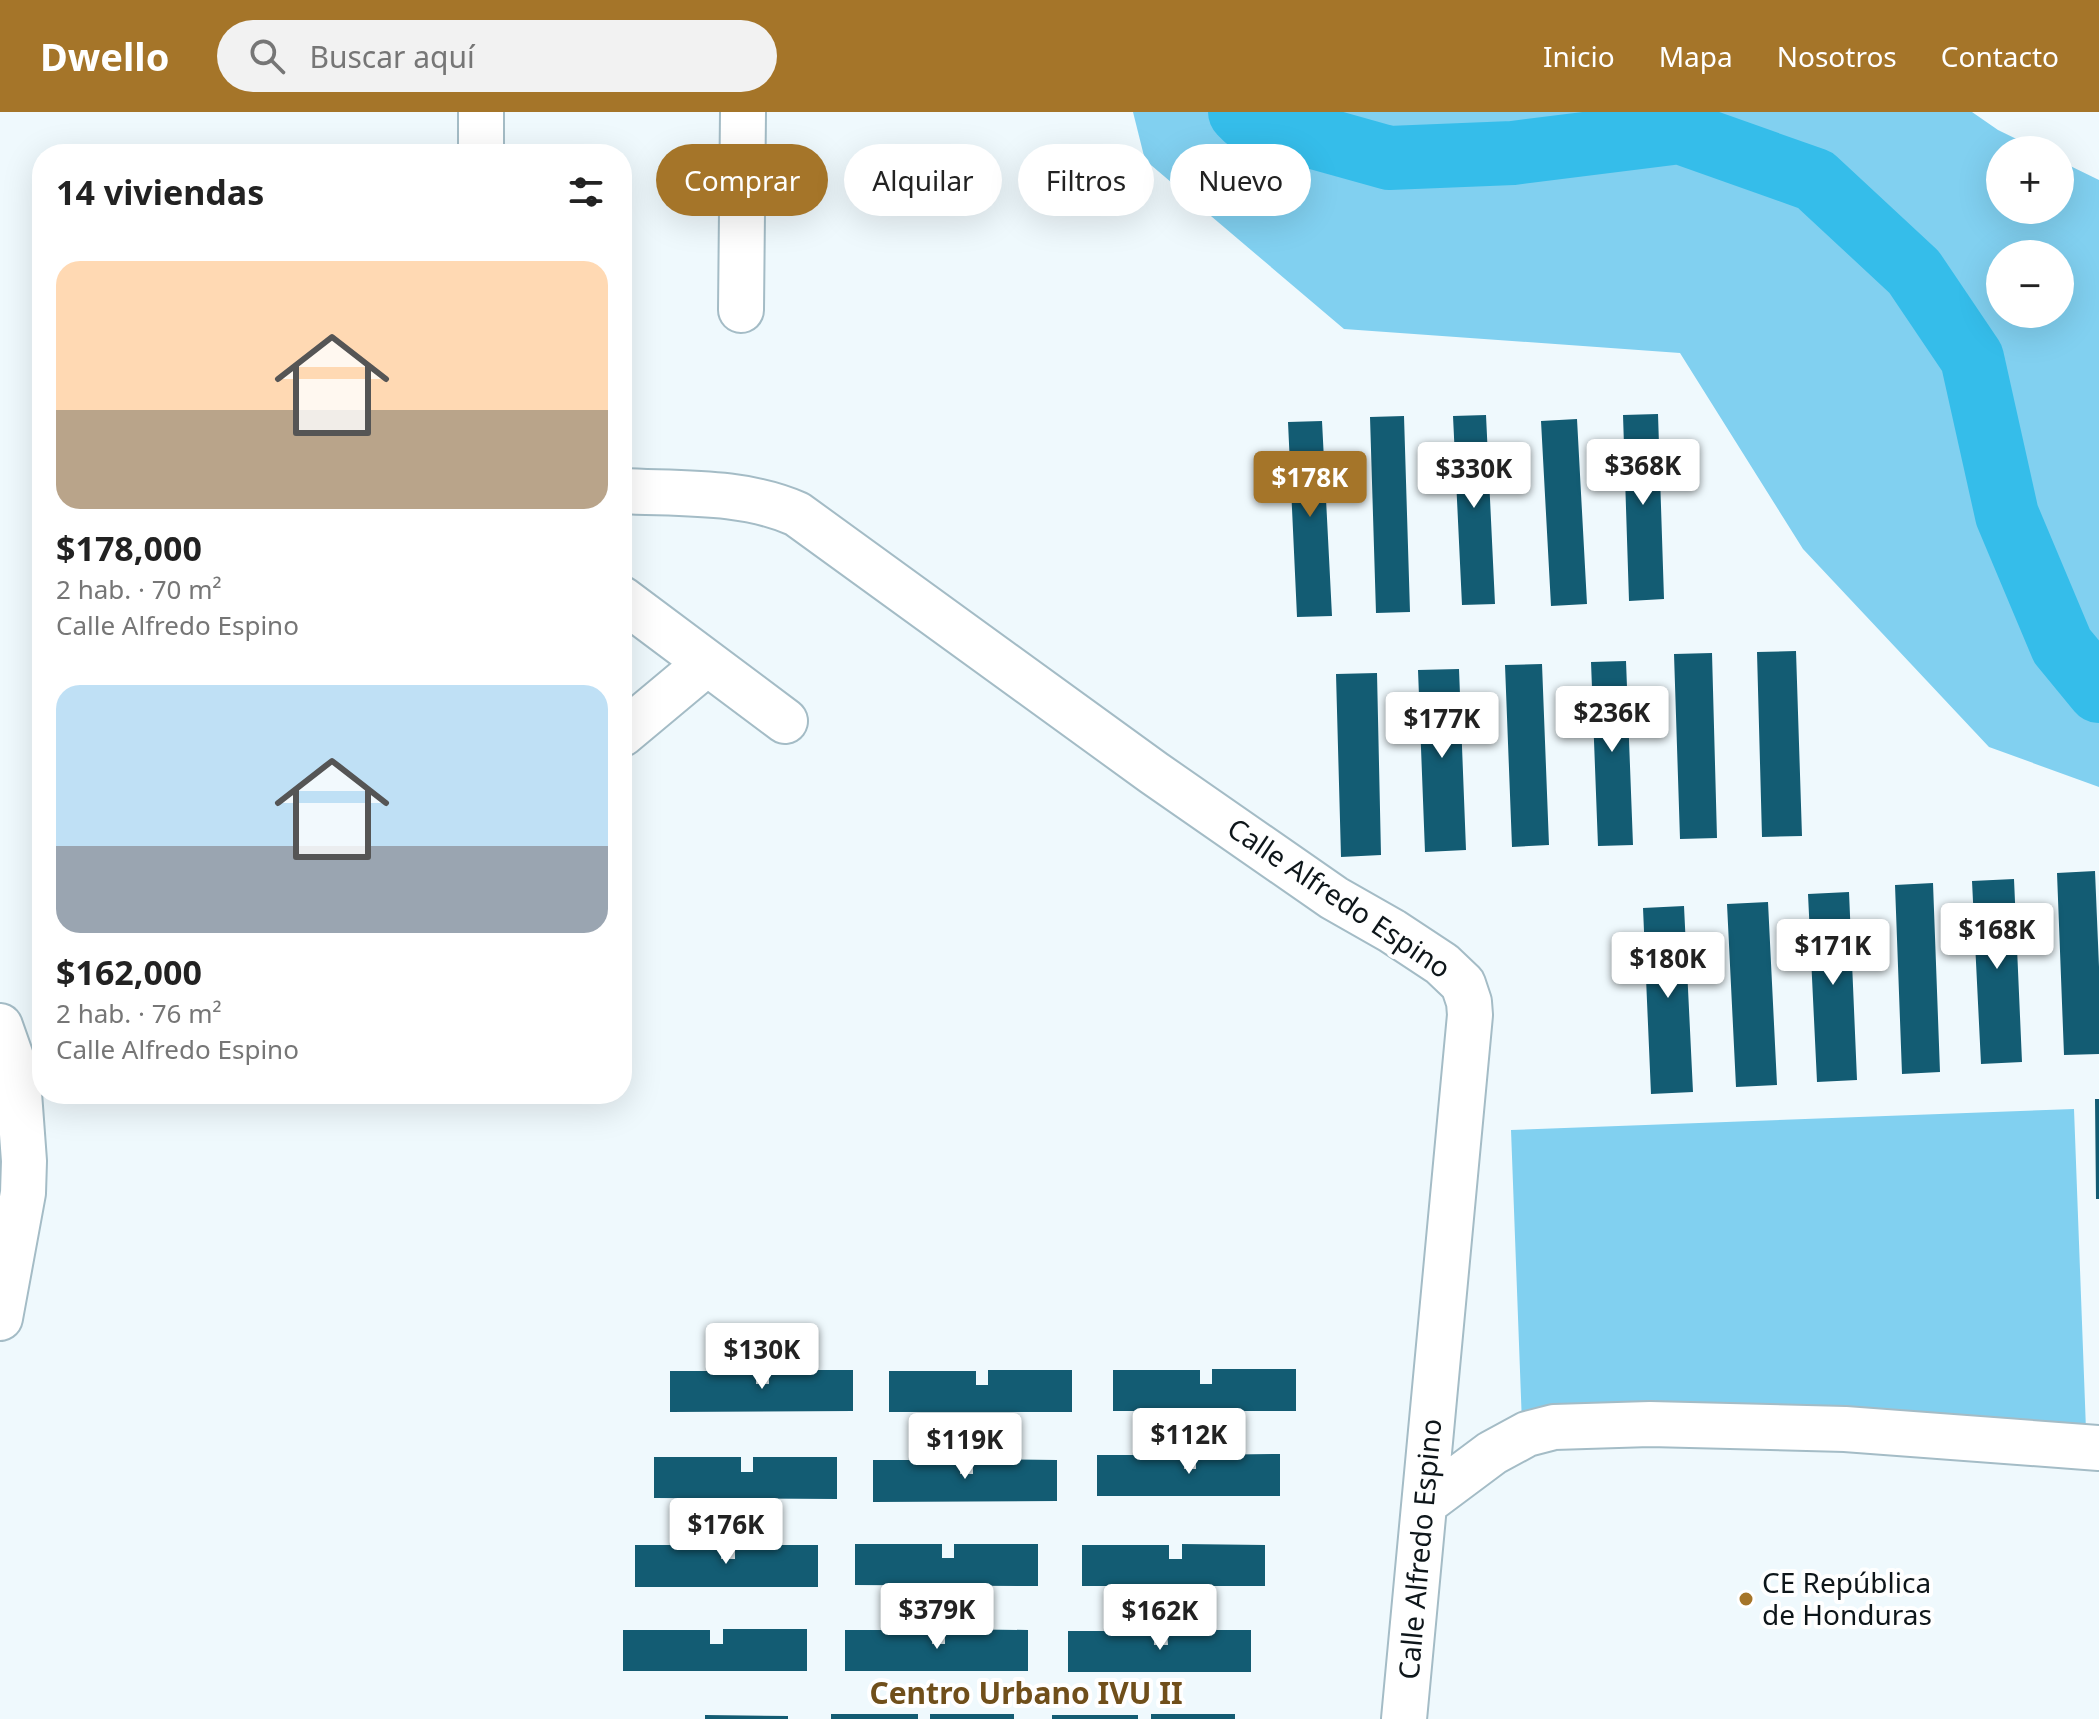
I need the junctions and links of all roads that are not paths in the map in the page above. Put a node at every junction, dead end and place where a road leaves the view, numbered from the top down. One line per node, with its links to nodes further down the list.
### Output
1 (481, 112): 3 (street)
2 (743, 112): 4 (street)
3 (481, 144)
4 (741, 310)
5 (632, 492): 14 (street, Calle Alfredo Espino)
6 (632, 607): 7 (street)
7 (707, 663): 8 (street); 9 (street)
8 (785, 721)
9 (632, 726)
10 (0, 1026): 11 (street)
11 (31, 1085): 12 (street)
12 (0, 1318)
13 (2099, 1448): 14 (street)
14 (1425, 1503): 15 (street, Calle Alfredo Espino)
15 (1404, 1719)

